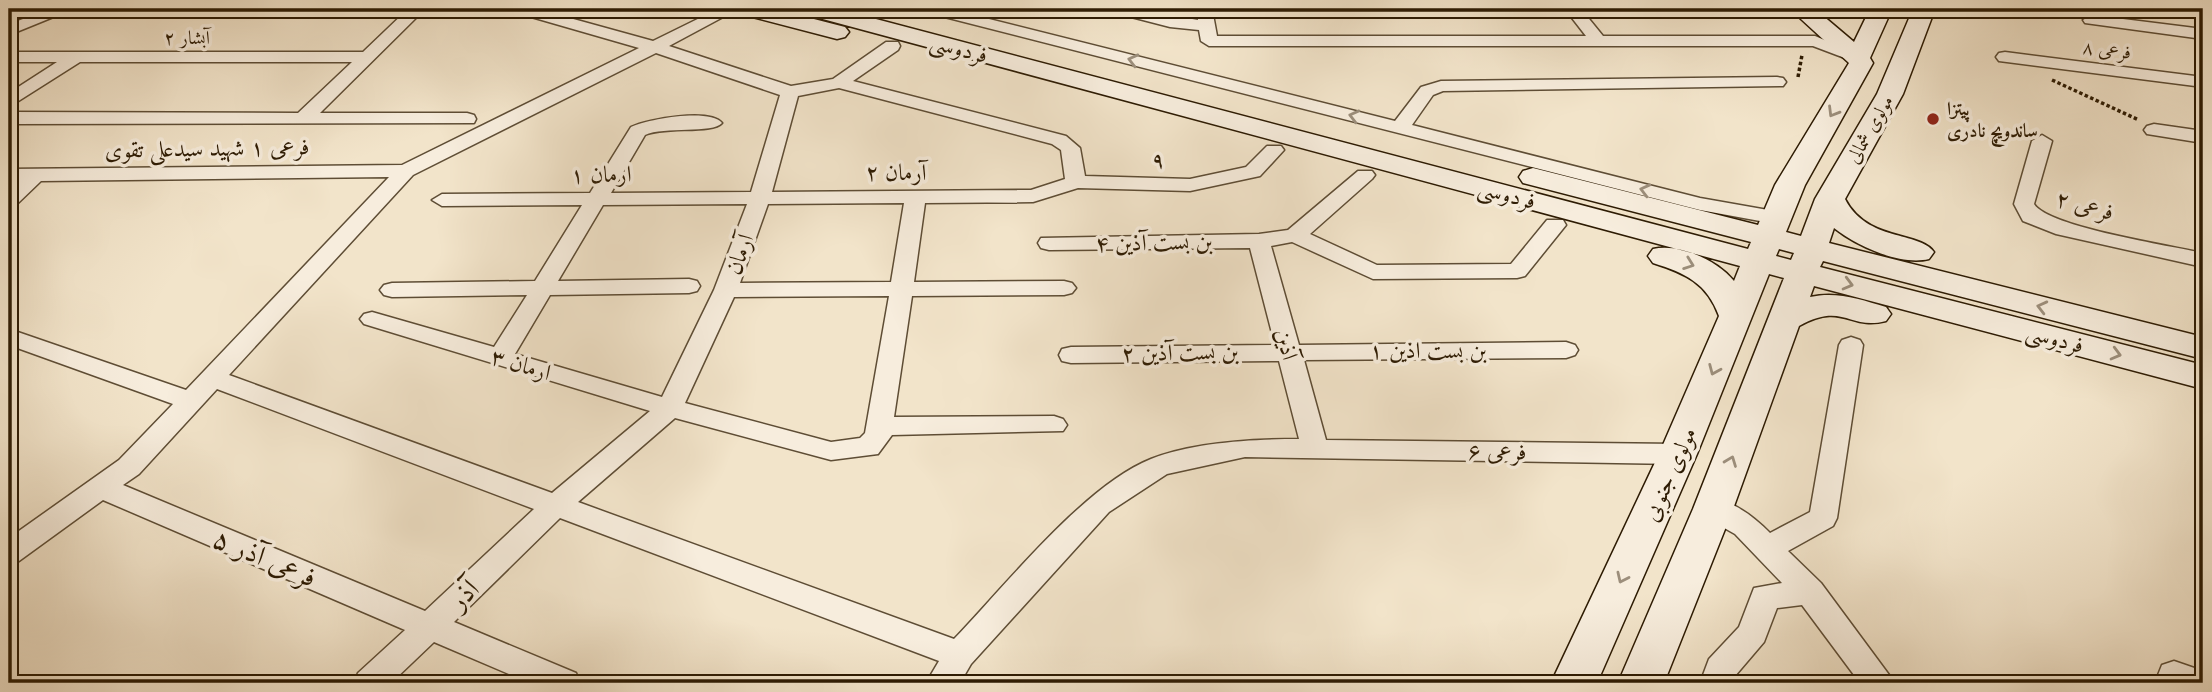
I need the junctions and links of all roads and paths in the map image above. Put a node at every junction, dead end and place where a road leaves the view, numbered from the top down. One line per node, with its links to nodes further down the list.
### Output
1 (64, 9): 18 (street)
2 (416, 9): 25 (street)
3 (520, 9): 22 (street)
4 (730, 9): 22 (street)
5 (748, 9): 23 (street)
6 (811, 9): 57 (street, فردوسی)
7 (876, 9): 57 (street, فردوسی)
8 (931, 9): 16 (street)
9 (1118, 9): 17 (street)
10 (1573, 9): 21 (street)
11 (1801, 9): 29 (street)
12 (1881, 9): 29 (street, مولوی شمالی)
13 (1924, 9): 33 (street, مولوی شمالی)
14 (1016, 12): 16 (street)
15 (2091, 20): 19 (street)
16 (978, 21): 40 (street, one-way to 16)
17 (1206, 25): 21 (street)
18 (9, 30)
19 (2203, 34)
20 (1802, 41): 21 (street); 29 (street); 30 (path)
21 (1599, 42)
22 (652, 46): 34 (street); 45 (street)
23 (892, 46): 32 (street); 44 (street)
24 (9, 57): 27 (street, آبشار ۲)
25 (365, 57): 27 (street, آبشار ۲); 37 (street)
26 (2005, 57): 28 (street, فرعی ۸)
27 (75, 58): 35 (street)
28 (2027, 60): 31 (street, فرعی ۸); 41 (path)
29 (1857, 68): 33 (street); 59 (street, مولوی شمالی, one-way to 59)
30 (1777, 82): 40 (street)
31 (2203, 82)
32 (839, 83): 34 (street); 49 (street)
33 (1895, 83): 54 (street, مولوی شمالی)
34 (790, 92): 52 (street, آرمان)
35 (9, 101)
36 (9, 118): 37 (street)
37 (303, 119): 38 (street)
38 (467, 119)
39 (713, 123): 53 (street)
40 (1400, 128): 59 (street, one-way to 40)
41 (2154, 130): 42 (street)
42 (2203, 137)
43 (2042, 141): 64 (street, فرعی ۲)
44 (1274, 150): 48 (street); 49 (street, ۹)
45 (406, 171): 46 (street, فرعی ۱ شهید سیدعلی تقوی); 83 (street)
46 (36, 174): 47 (street, فرعی ۱ شهید سیدعلی تقوی); 56 (street)
47 (9, 175)
48 (1365, 175): 58 (street); 60 (street)
49 (1076, 182): 51 (street, ۹)
50 (916, 196): 51 (street, آرمان ۲); 52 (street, آرمان ۲); 69 (street)
51 (1033, 196)
52 (760, 197): 53 (street, ارمان ۱); 70 (street, آرمان)
53 (598, 198): 55 (street, ارمان ۱); 66 (street)
54 (1830, 199): 63 (street, مولوی شمالی); 74 (street)
55 (442, 200)
56 (9, 201)
57 (1587, 203): 59 (street, فردوسی); 59 (street, فردوسی)
58 (1555, 225): 60 (street); 71 (street, one-way to 71)
59 (1767, 230): 63 (street, فردوسی); 71 (street, مولوی جنوبی)
60 (1295, 235): 61 (street, بن بست آذین ۴)
61 (1259, 241): 62 (street, بن بست آذین ۴); 78 (street, آذین)
62 (1049, 243)
63 (1805, 260): 73 (street); 77 (street, فردوسی, one-way to 63); 82 (street, فردوسی, one-way to 82)
64 (2203, 260)
65 (689, 286): 66 (street)
66 (544, 287): 68 (street); 81 (street)
67 (1064, 288): 69 (street)
68 (392, 289)
69 (901, 289): 70 (street); 88 (street)
70 (726, 290): 86 (street, آرمان)
71 (1736, 317): 90 (street, مولوی جنوبی, one-way to 90)
72 (372, 319): 81 (street, ارمان ۳)
73 (1785, 320): 85 (street); 93 (street, one-way to 73)
74 (2203, 324)
75 (9, 337): 84 (street)
76 (1851, 345): 94 (street)
77 (2203, 348)
78 (1289, 350): 79 (street, بن بست اذین ۱); 80 (street, بن بست آذین ۲); 89 (street, آذین)
79 (1566, 350)
80 (1070, 355)
81 (500, 358): 86 (street, ارمان ۳)
82 (2203, 377)
83 (212, 378): 84 (street); 92 (street)
84 (190, 401): 91 (street)
85 (2203, 402)
86 (670, 408): 88 (street, ارمان ۳); 92 (street, آذر)
87 (1054, 425): 88 (street)
88 (879, 426)
89 (1315, 448): 90 (street, فرعی ۶); 98 (street, فرعی ۶)
90 (1678, 454): 102 (street, مولوی جنوبی, one-way to 102)
91 (100, 487): 95 (street); 97 (street, فرعی آذر ۵)
92 (556, 505): 97 (street, آذر); 98 (street)
93 (1713, 509): 94 (street); 103 (street)
94 (1767, 549): 96 (street)
95 (9, 554)
96 (1810, 592): 104 (street); 105 (street)
97 (429, 626): 99 (street, آذر); 100 (street, فرعی آذر ۵)
98 (960, 654): 101 (street, فرعی ۶)
99 (370, 683)
100 (564, 683)
101 (942, 683)
102 (1574, 683)
103 (1641, 683)
104 (1716, 683)
105 (1879, 683)

